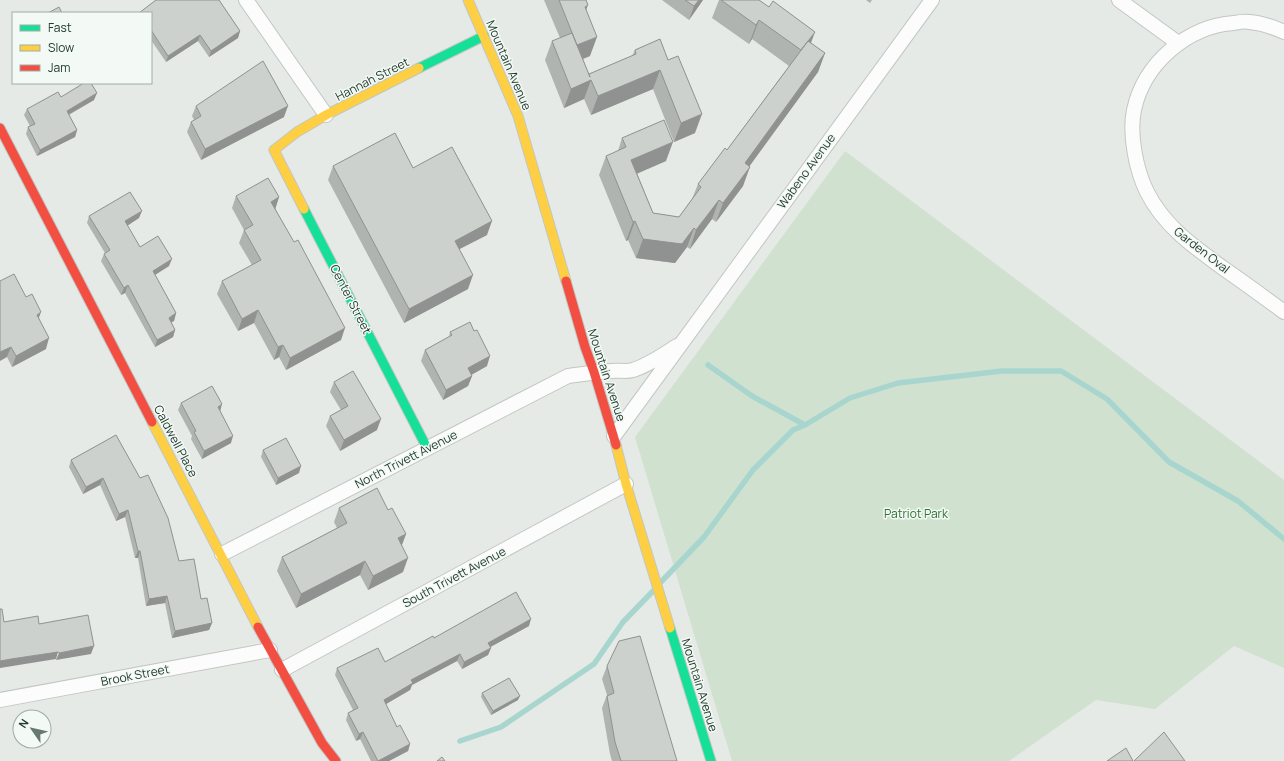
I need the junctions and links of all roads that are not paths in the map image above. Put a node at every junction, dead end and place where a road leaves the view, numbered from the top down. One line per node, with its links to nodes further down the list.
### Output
1 (246, 0): 8 (street)
2 (468, 0): 6 (street, Mountain Avenue)
3 (932, 0): 12 (street, Wabeno Avenue)
4 (1119, 0): 7 (street)
5 (1284, 32): 7 (street, Garden Oval)
6 (484, 36): 8 (street, Hannah Street); 13 (street, Mountain Avenue)
7 (1178, 44): 11 (street, Garden Oval)
8 (326, 115): 10 (street, Hannah Street)
9 (0, 128): 17 (street, Caldwell Place)
10 (274, 150): 15 (street, Center Street)
11 (1284, 312)
12 (682, 343): 13 (street, Wabeno Avenue); 14 (street, Wabeno Avenue)
13 (594, 372): 14 (street, Mountain Avenue); 15 (street, North Trivett Avenue)
14 (614, 436): 16 (street, Mountain Avenue)
15 (427, 448): 17 (street, North Trivett Avenue)
16 (626, 484): 19 (street, South Trivett Avenue); 22 (street, Mountain Avenue)
17 (222, 554): 18 (street, Caldwell Place)
18 (270, 650): 19 (street, Caldwell Place); 20 (street, Brook Street)
19 (282, 670): 21 (street, Caldwell Place)
20 (0, 700)
21 (336, 761)
22 (711, 761)

